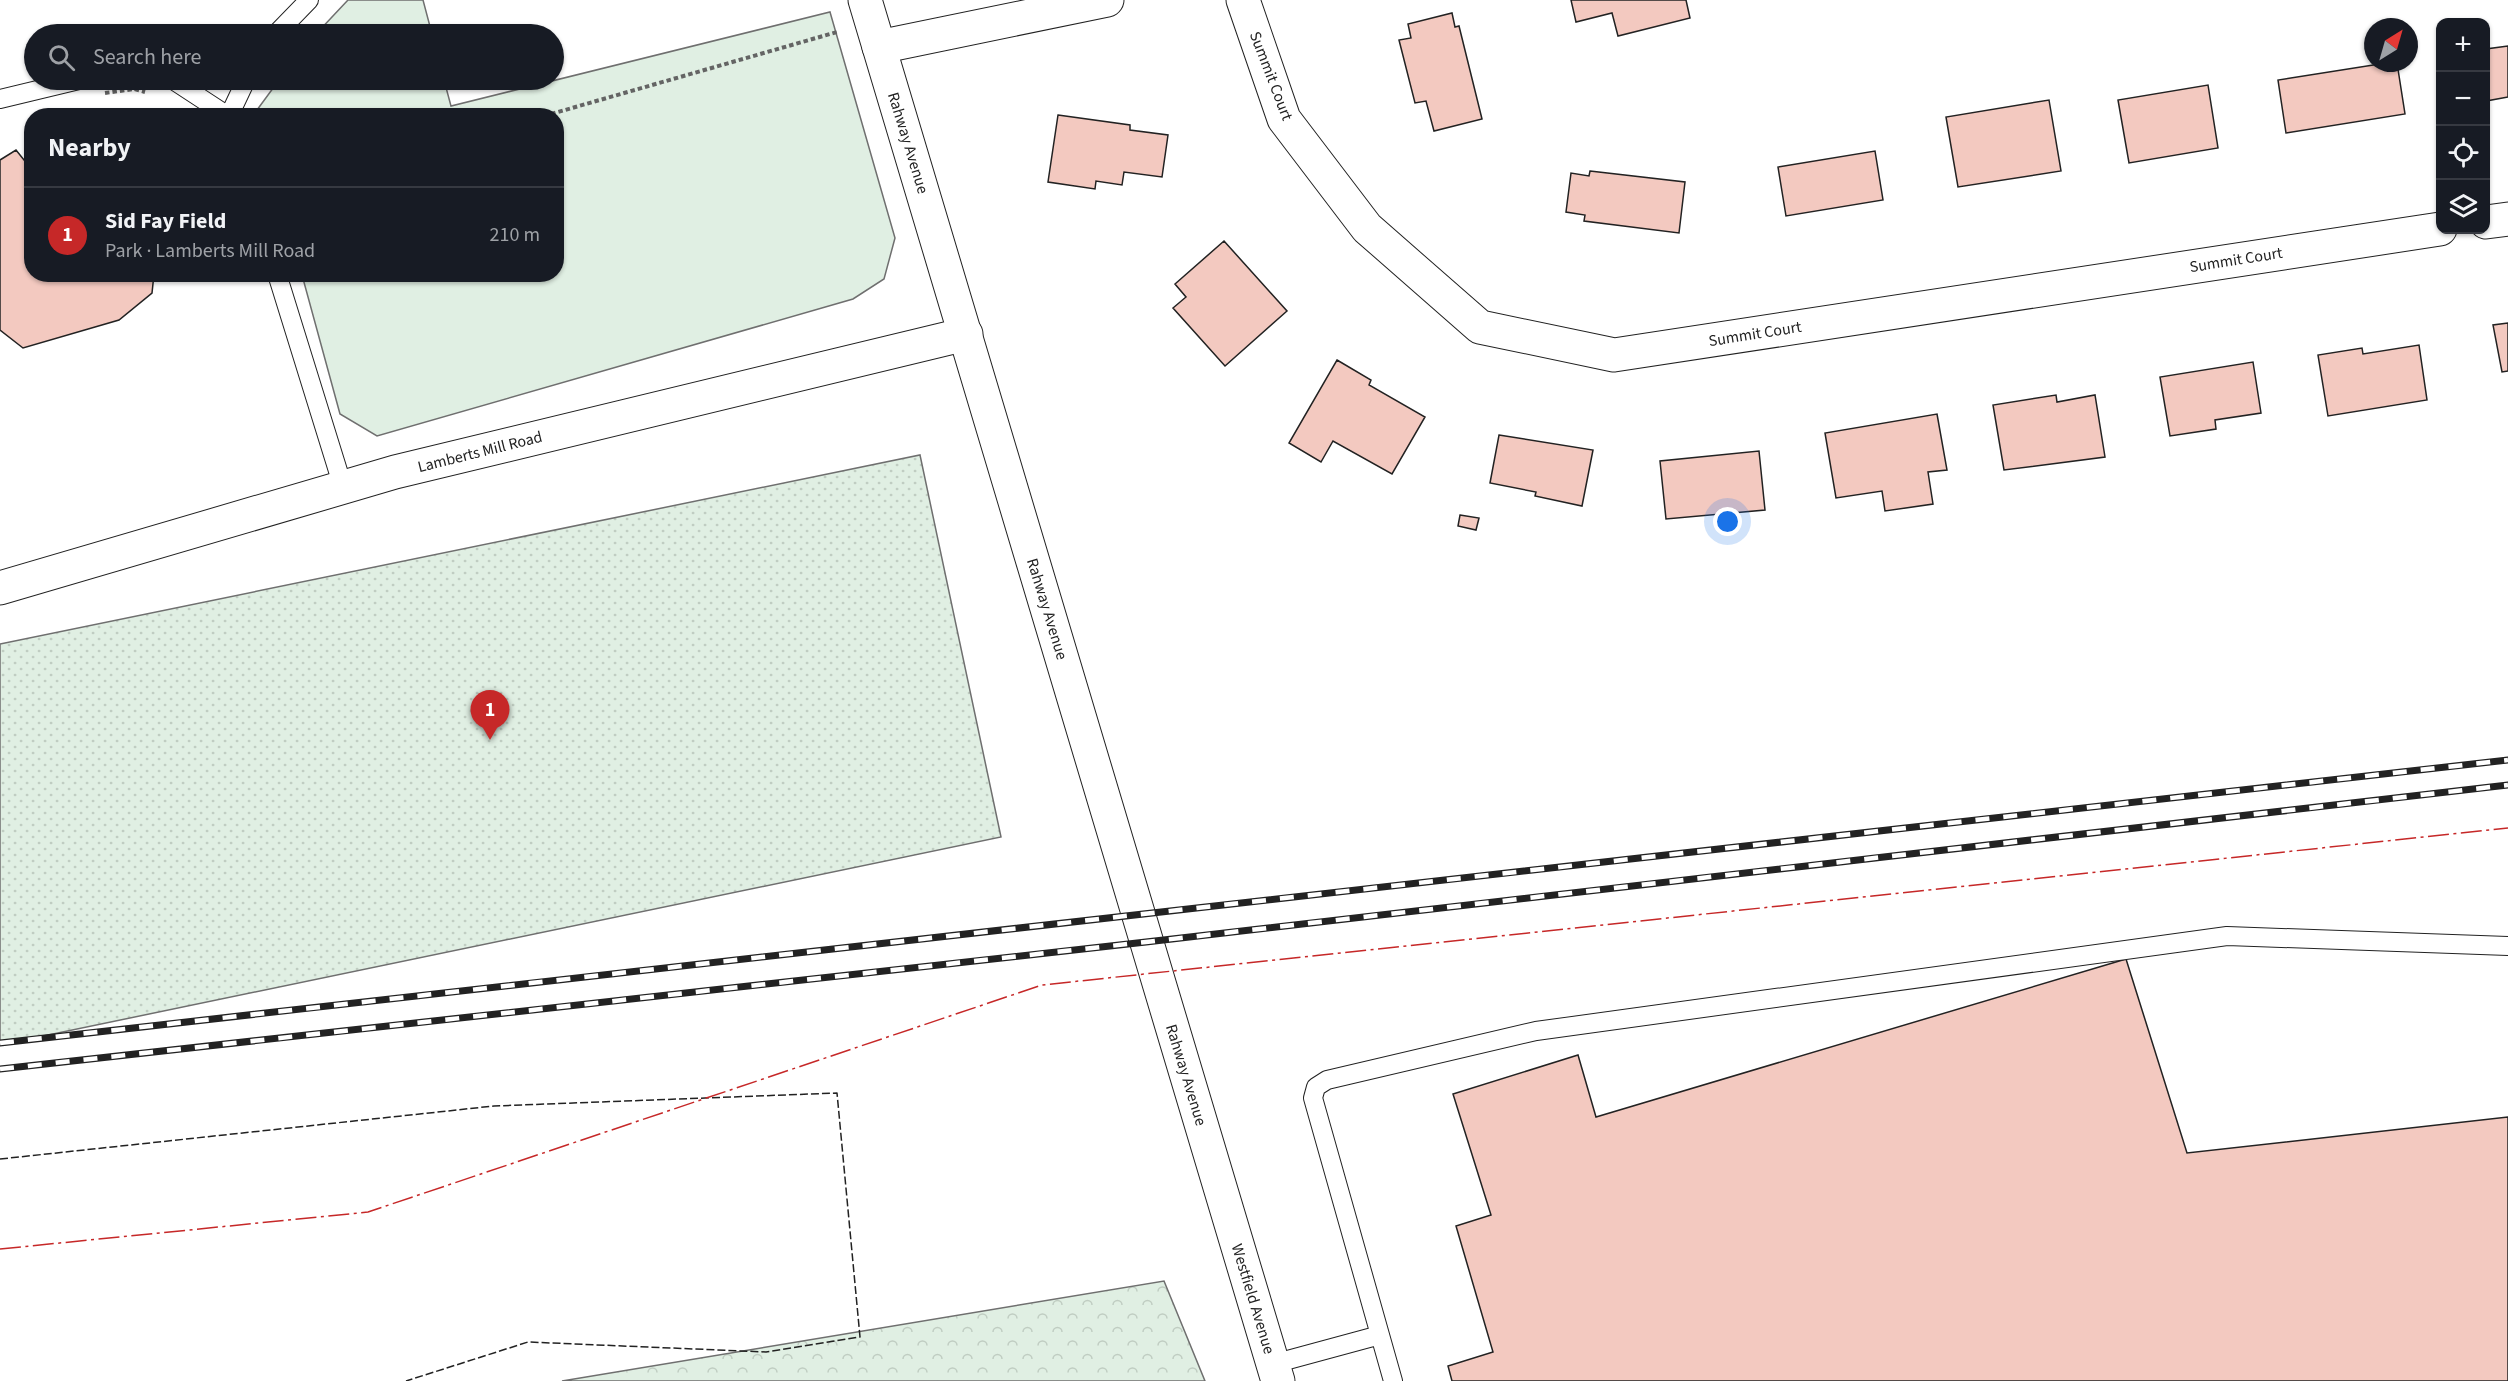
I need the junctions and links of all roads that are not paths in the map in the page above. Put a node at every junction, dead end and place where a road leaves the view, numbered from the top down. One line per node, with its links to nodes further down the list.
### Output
1 (309, 0): 5 (lane)
2 (1107, 0): 4 (street)
3 (1243, 0): 14 (street, Summit Court)
4 (872, 23): 16 (street, Rahway Avenue)
5 (286, 24)
6 (37, 90): 9 (lane)
7 (188, 90): 10 (lane)
8 (241, 90): 11 (lane)
9 (0, 99)
10 (216, 108)
11 (232, 108)
12 (2508, 219): 13 (street)
13 (2490, 221)
14 (2436, 230)
15 (280, 282): 17 (lane)
16 (966, 334): 17 (street, Lamberts Mill Road); 20 (street, Rahway Avenue)
17 (343, 487): 18 (street, Lamberts Mill Road)
18 (0, 588)
19 (2508, 946): 21 (lane)
20 (1228, 1218): 22 (street, Westfield Avenue)
21 (1380, 1335): 22 (lane); 23 (lane)
22 (1276, 1373)
23 (1393, 1381)

